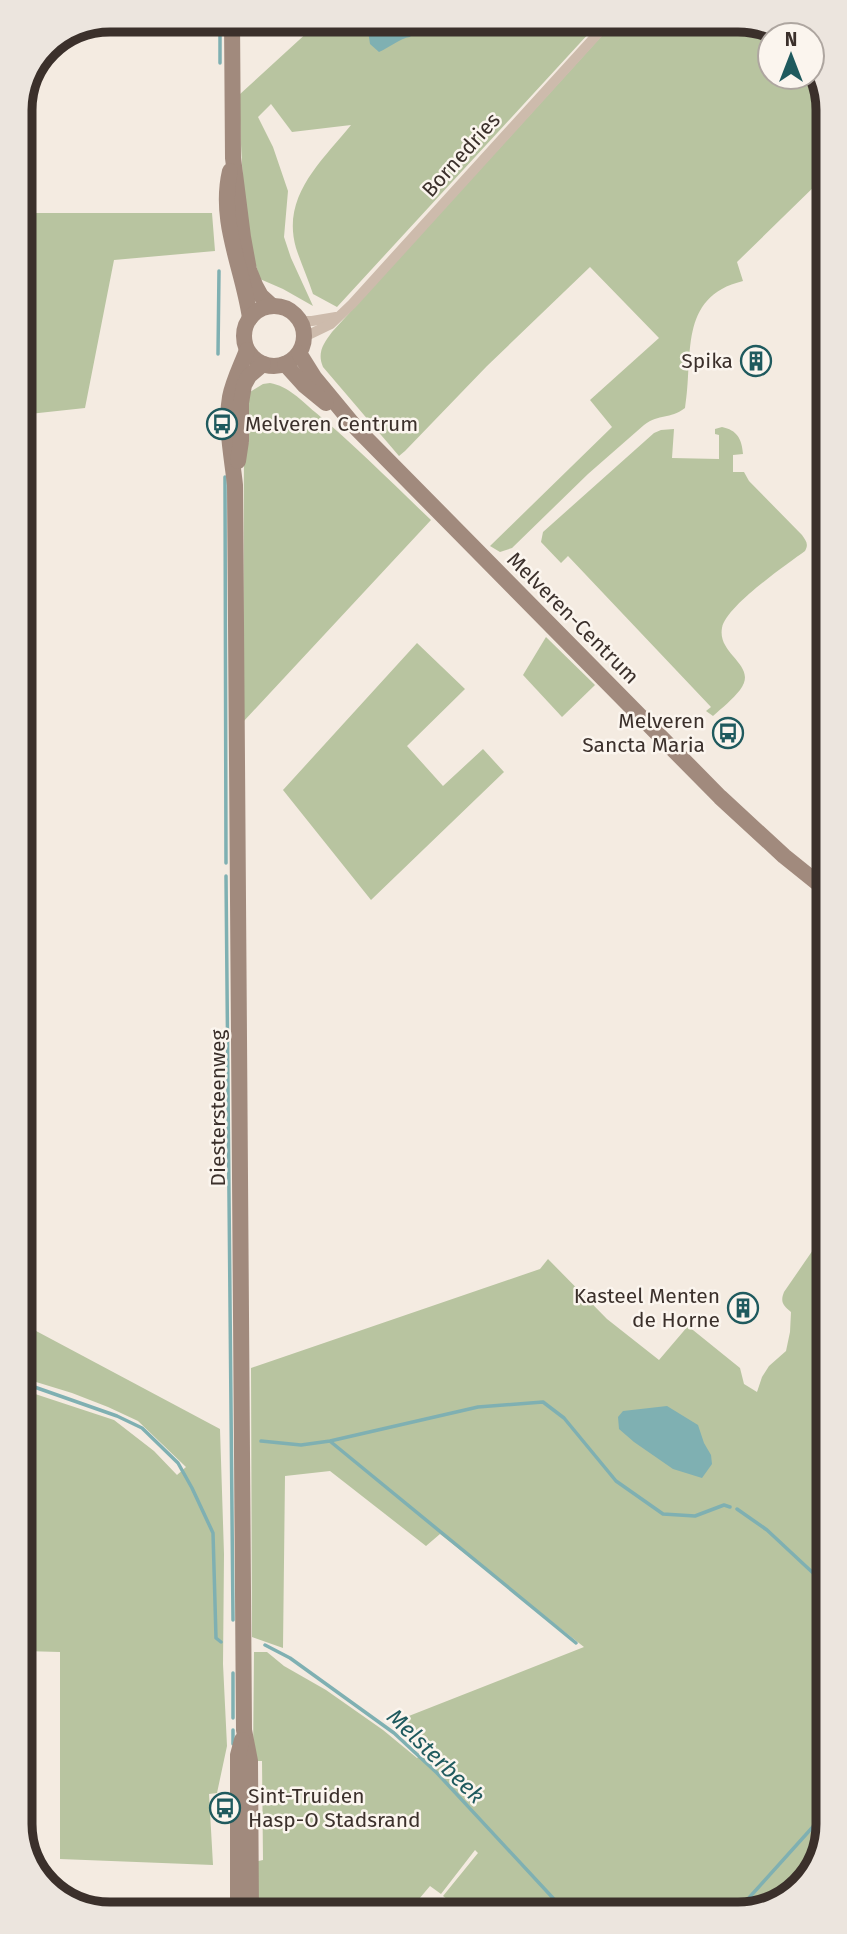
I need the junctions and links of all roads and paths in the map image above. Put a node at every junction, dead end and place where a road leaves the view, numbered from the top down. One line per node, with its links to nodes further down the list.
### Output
1 (232, 32): 3 (main road)
2 (599, 32): 5 (street, Bornedries)
3 (233, 158): 4 (main road); 6 (main road)
4 (272, 306): 6 (main road); 7 (main road)
5 (338, 316): 7 (street); 7 (street, Bornedries)
6 (250, 318): 8 (main road)
7 (302, 329): 9 (main road)
8 (247, 350): 11 (main road); 13 (main road, Diestersteenweg)
9 (299, 353): 10 (main road); 12 (main road, Melveren-Centrum)
10 (285, 364): 11 (main road); 12 (main road, Melveren-Centrum)
11 (263, 365): 13 (main road, Diestersteenweg)
12 (357, 429): 14 (main road, Melveren-Centrum)
13 (235, 485): 15 (main road, Diestersteenweg)
14 (816, 882)
15 (244, 1730): 16 (main road, Diestersteenweg); 17 (main road, Diestersteenweg)
16 (238, 1902)
17 (251, 1902)

